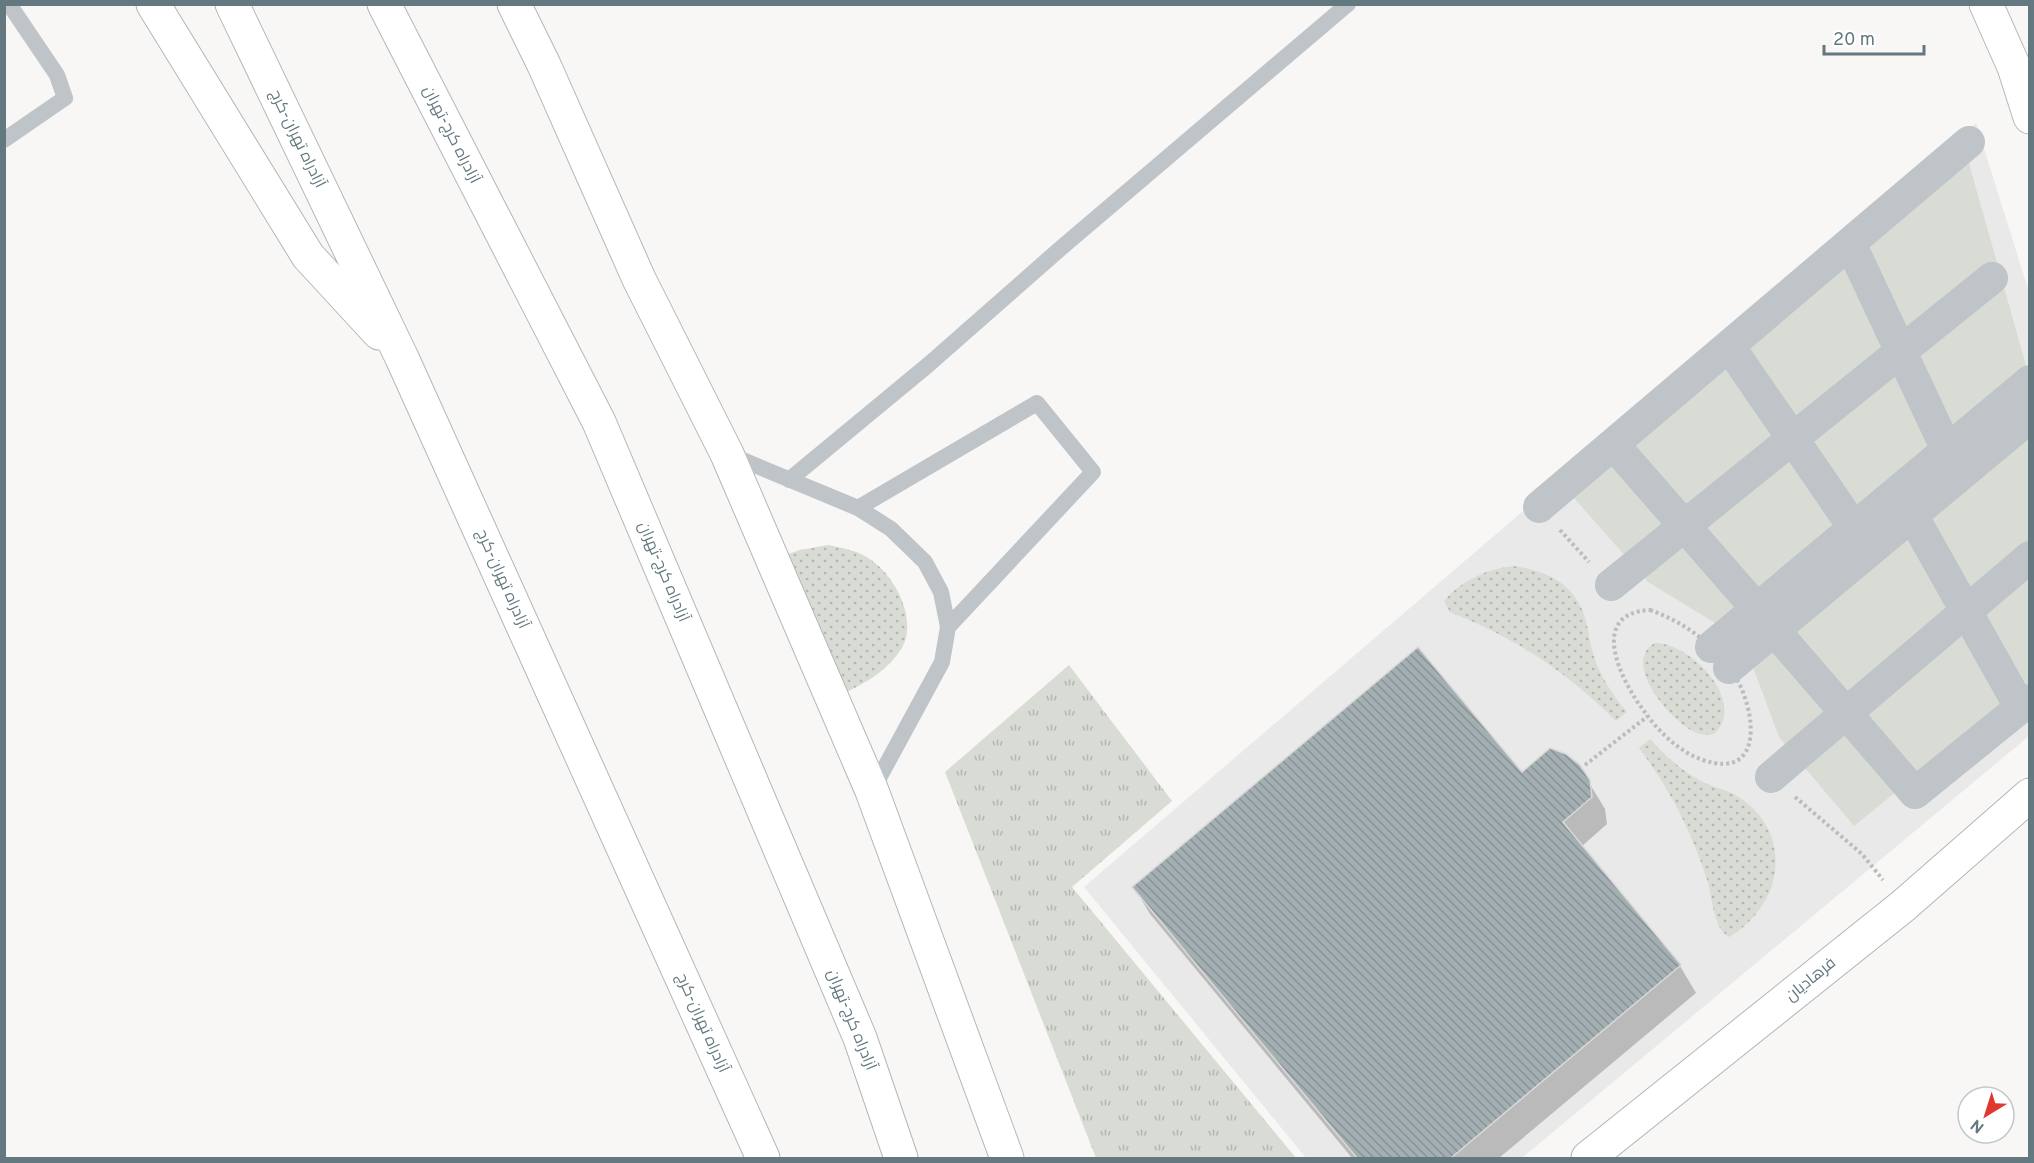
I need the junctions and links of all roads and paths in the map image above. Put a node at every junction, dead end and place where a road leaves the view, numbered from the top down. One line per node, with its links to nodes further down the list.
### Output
1 (9, 4): 9 (lane)
2 (153, 4): 15 (main road)
3 (232, 4): 15 (main road, آزادراه تهران-کرج)
4 (384, 4): 43 (main road, آزادراه کرج-تهران)
5 (514, 4): 21 (main road)
6 (1348, 4): 22 (lane)
7 (1986, 4): 8 (main road)
8 (2030, 117)
9 (4, 140)
10 (1970, 142): 11 (street)
11 (1850, 243): 13 (street); 14 (street)
12 (1992, 278): 14 (street)
13 (1729, 346): 18 (street); 19 (street)
14 (1900, 351): 18 (street); 20 (street)
15 (402, 358): 42 (main road, آزادراه تهران-کرج)
16 (2030, 381): 20 (street)
17 (2030, 417): 25 (street)
18 (1792, 438): 26 (street); 27 (street)
19 (1613, 444): 23 (street); 26 (street)
20 (1947, 450): 27 (street)
21 (727, 454): 22 (lane); 39 (main road)
22 (789, 480): 24 (lane)
23 (1539, 507): 29 (path)
24 (858, 508): 32 (lane); 32 (lane)
25 (1912, 515): 30 (street); 31 (street)
26 (1684, 526): 29 (street); 31 (street)
27 (1854, 528): 31 (street)
28 (2030, 556): 30 (street)
29 (1611, 585)
30 (1966, 611): 34 (street); 35 (street)
31 (1766, 619): 33 (street); 35 (street)
32 (948, 627): 39 (lane)
33 (1720, 658): 36 (path); 36 (path)
34 (2025, 703): 35 (street)
35 (1846, 713): 38 (street)
36 (1648, 716): 37 (path)
37 (1585, 765)
38 (1771, 777): 41 (path)
39 (872, 791): 44 (main road)
40 (2030, 795): 41 (main road, فرهادیان)
41 (1903, 906): 45 (main road, فرهادیان)
42 (763, 1158)
43 (902, 1158)
44 (1007, 1158)
45 (1588, 1158)

